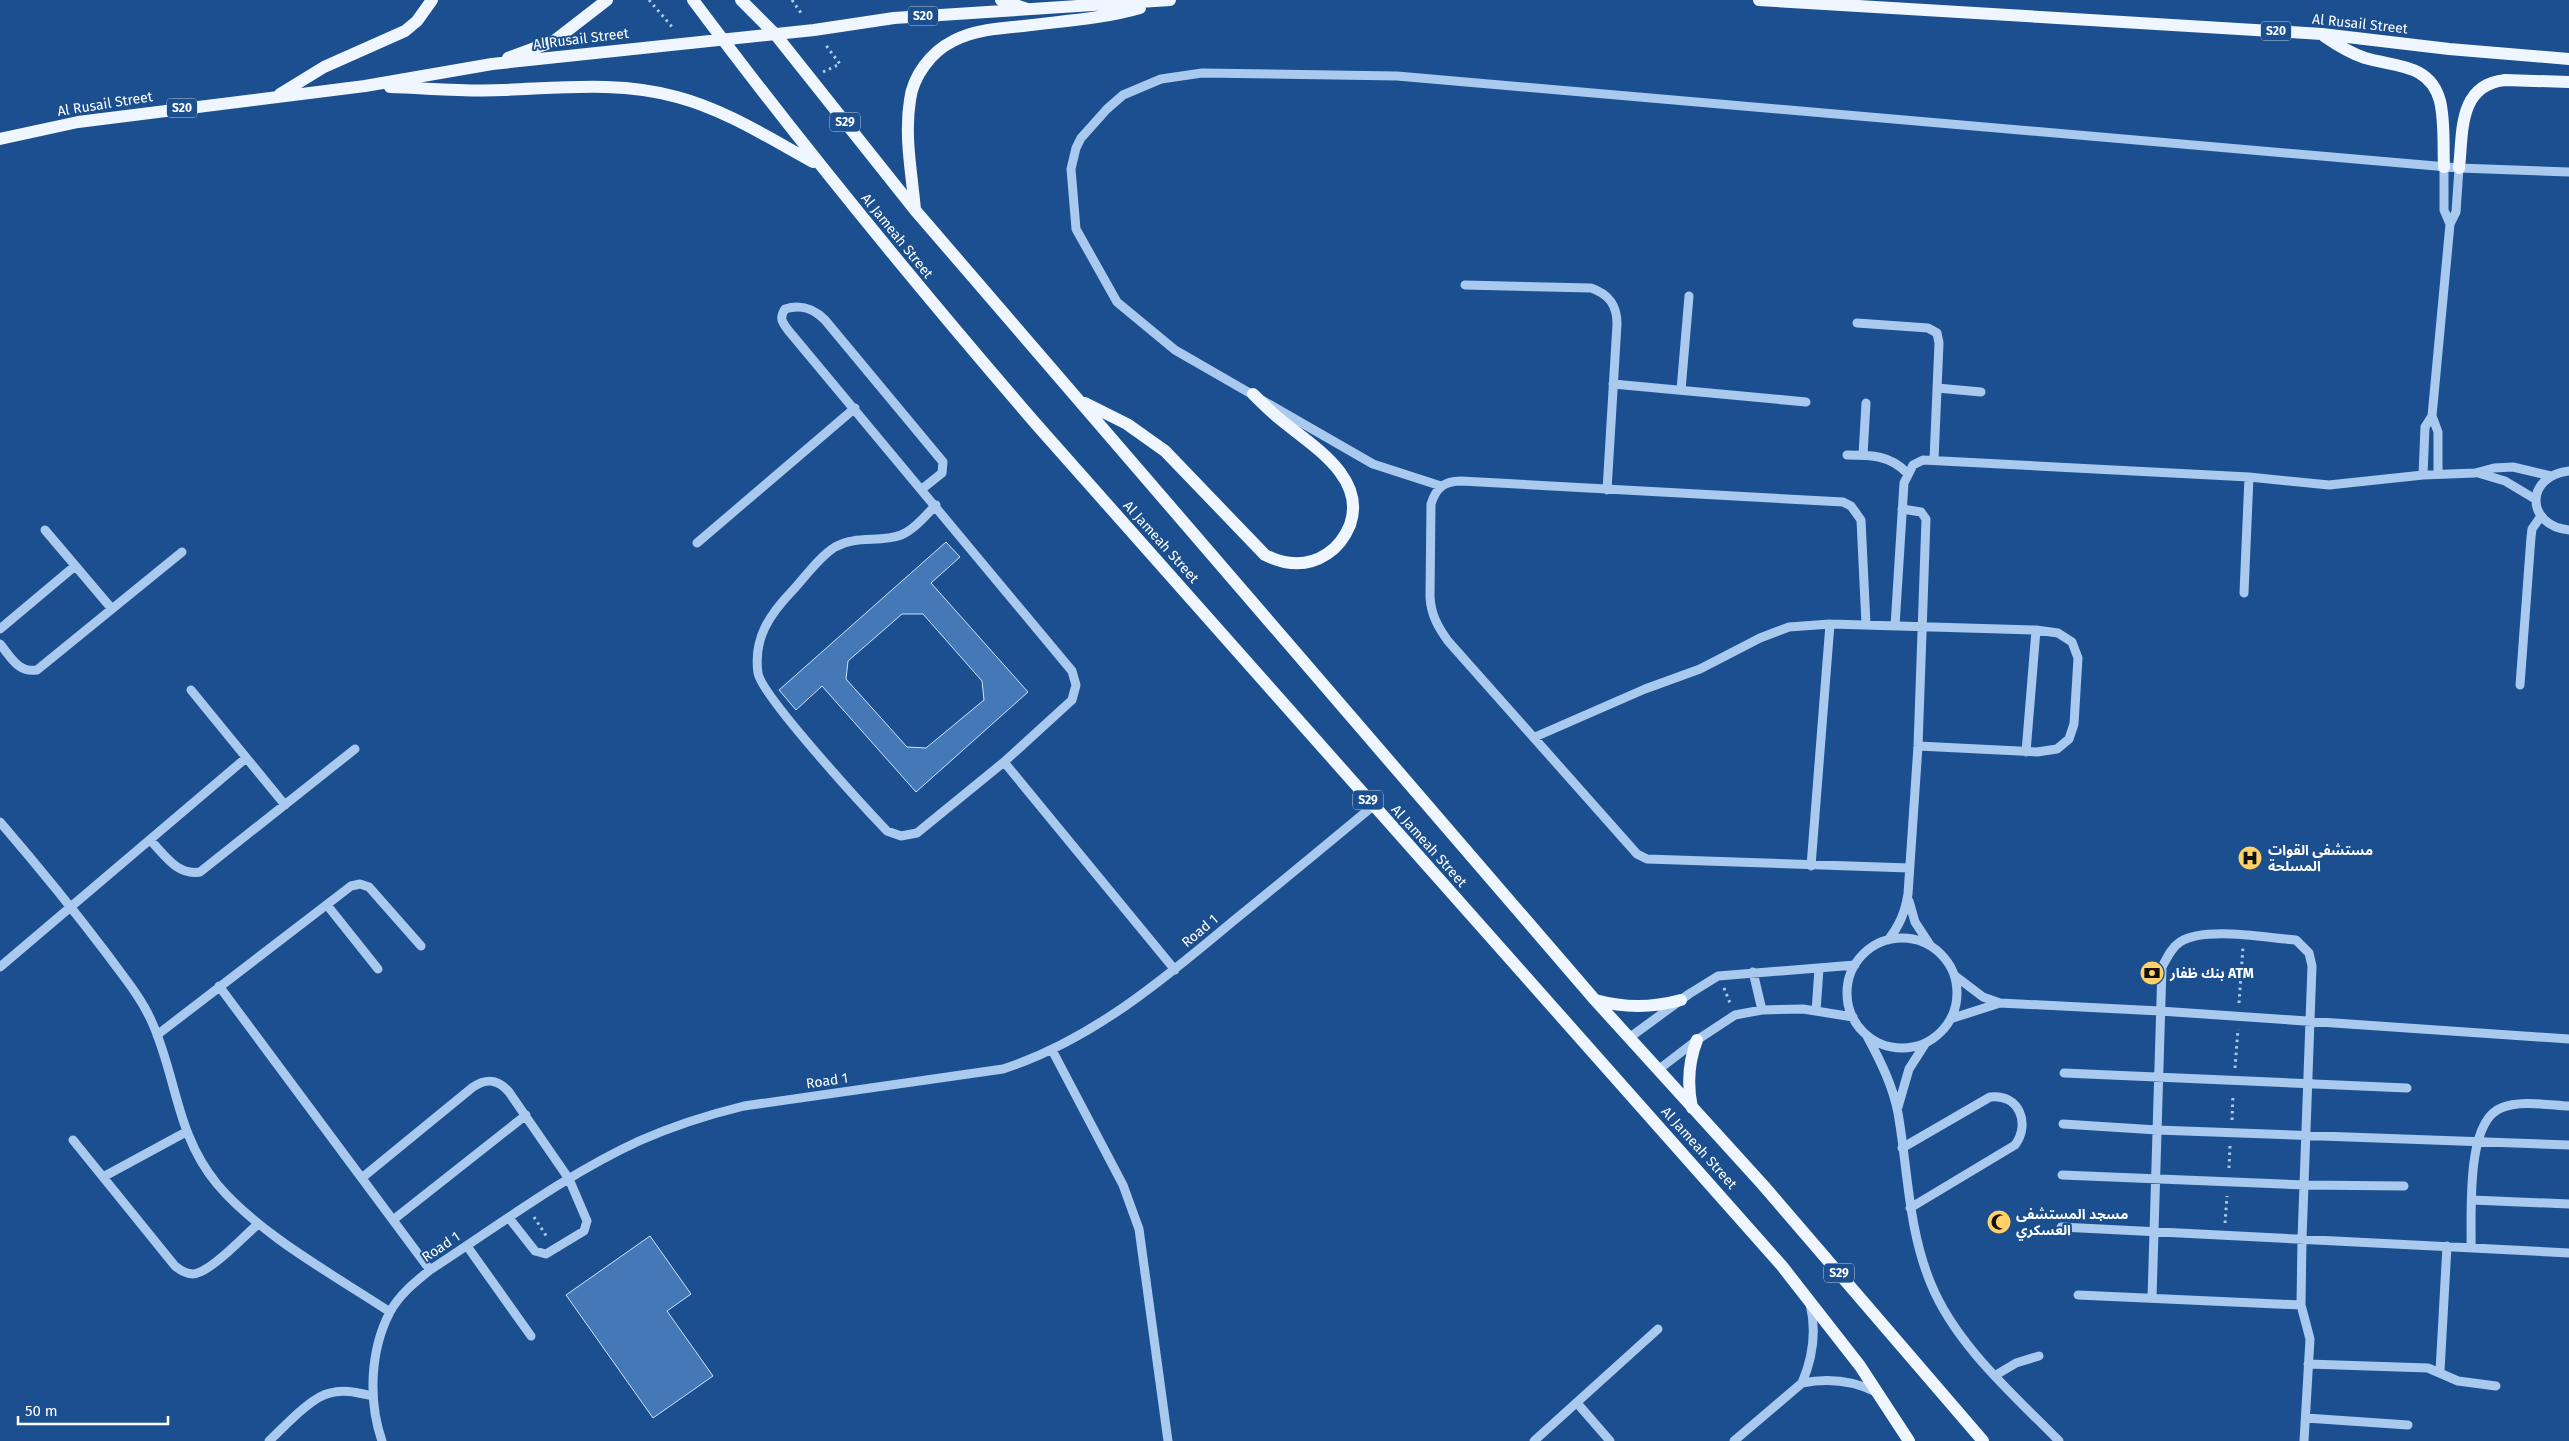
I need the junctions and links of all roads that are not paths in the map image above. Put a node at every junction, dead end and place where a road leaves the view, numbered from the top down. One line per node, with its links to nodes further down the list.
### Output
1 (432, 0): 19 (main road)
2 (607, 0): 16 (main road)
3 (693, 0): 14 (main road, S29)
4 (741, 0): 12 (main road)
5 (750, 0): 12 (main road, S29)
6 (1001, 0): 11 (main road)
7 (1058, 0): 10 (main road)
8 (1164, 0): 10 (main road, Al Rusail Street / S20); 25 (main road)
9 (1759, 0): 13 (main road, Al Rusail Street / S20)
10 (1072, 8): 11 (main road, Al Rusail Street / S20)
11 (1031, 10): 12 (main road, Al Rusail Street / S20)
12 (775, 34): 14 (main road, Al Rusail Street / S20); 25 (main road, S29)
13 (2322, 34): 15 (main road, Al Rusail Street / S20); 22 (main road)
14 (722, 39): 16 (main road, Al Rusail Street / S20); 21 (main road, S29)
15 (2569, 59)
16 (492, 64): 18 (main road, Al Rusail Street / S20)
17 (2569, 82): 23 (main road)
18 (365, 86): 19 (main road, Al Rusail Street / S20); 21 (main road)
19 (278, 96): 20 (main road, Al Rusail Street / S20)
20 (0, 139)
21 (819, 165): 80 (main road, Al Jameah Street / S29)
22 (2444, 167): 23 (street); 26 (street); 34 (street)
23 (2459, 168): 24 (street); 26 (street)
24 (2569, 172)
25 (915, 210): 35 (main road, Al Jameah Street / S29)
26 (2450, 224): 39 (street)
27 (1465, 284): 30 (street)
28 (1690, 296): 32 (street)
29 (1857, 323): 31 (street)
30 (1613, 384): 32 (street); 52 (street)
31 (1937, 388): 33 (street); 42 (street)
32 (1682, 390): 36 (street)
33 (1981, 392)
34 (1252, 394): 35 (main road); 50 (street)
35 (1078, 399): 99 (main road, Al Jameah Street / S29)
36 (1806, 402)
37 (1866, 403): 41 (street)
38 (854, 408): 51 (street); 51 (street); 59 (street)
39 (2432, 416): 46 (street); 47 (street)
40 (1847, 455): 41 (street)
41 (1862, 455): 44 (street)
42 (1934, 460): 44 (street); 49 (street)
43 (2569, 471): 48 (street)
44 (1907, 473): 55 (street)
45 (2476, 473): 46 (street); 48 (street); 53 (street)
46 (2438, 474): 47 (street)
47 (2423, 475): 49 (street)
48 (2551, 476): 53 (street)
49 (2249, 477): 62 (street)
50 (1441, 486): 52 (street); 73 (street)
51 (922, 489): 54 (street)
52 (1607, 490): 65 (street)
53 (2535, 499): 56 (street)
54 (936, 505): 78 (street); 78 (street)
55 (1902, 509): 66 (street); 67 (street)
56 (2541, 516): 58 (street); 71 (street)
57 (45, 530): 61 (street)
58 (2569, 530)
59 (698, 542)
60 (182, 552): 63 (street)
61 (75, 566): 63 (street); 68 (street)
62 (2244, 593)
63 (112, 608): 70 (street)
64 (1830, 624): 65 (street); 73 (street); 83 (street)
65 (1866, 624): 66 (street)
66 (1895, 626): 67 (street)
67 (1923, 626): 69 (street); 74 (street)
68 (0, 629)
69 (2036, 630): 76 (street); 76 (street)
70 (0, 644)
71 (2520, 685)
72 (191, 690): 77 (street)
73 (1535, 737): 83 (street)
74 (1918, 746): 76 (street); 84 (street)
75 (355, 749): 79 (street)
76 (2026, 752)
77 (246, 758): 79 (street); 82 (street)
78 (1004, 762): 95 (street)
79 (285, 805): 82 (street)
80 (1373, 806): 95 (street, Road 1); 155 (main road, Al Jameah Street / S29)
81 (0, 822): 87 (street)
82 (150, 840): 87 (street)
83 (1811, 866): 84 (street)
84 (1909, 868): 85 (street)
85 (1908, 894): 88 (street); 90 (street)
86 (327, 905): 89 (street); 93 (street); 98 (street)
87 (73, 908): 92 (street); 108 (street)
88 (1888, 940): 90 (street); 91 (street)
89 (421, 946)
90 (1931, 946): 97 (street)
91 (1855, 965): 94 (street); 105 (street)
92 (0, 968)
93 (378, 969)
94 (1819, 969): 96 (street); 103 (street)
95 (1175, 970): 114 (street, Road 1)
96 (1754, 972): 100 (street); 102 (street)
97 (1954, 975): 101 (street); 106 (street)
98 (219, 986): 108 (street); 134 (street)
99 (1595, 1000): 100 (main road); 110 (main road, Al Jameah Street / S29)
100 (1681, 1000): 110 (street)
101 (2000, 1003): 104 (street); 106 (street)
102 (1762, 1010): 103 (street); 112 (street)
103 (1816, 1011): 105 (street)
104 (2160, 1011): 107 (street); 107 (street); 117 (street)
105 (1853, 1017): 109 (street)
106 (1953, 1018): 113 (street)
107 (2309, 1021): 111 (street); 118 (street)
108 (157, 1035): 126 (street)
109 (1868, 1036): 113 (street); 122 (street)
110 (1629, 1038): 115 (main road, Al Jameah Street / S29)
111 (2569, 1039)
112 (1697, 1040): 115 (street); 121 (main road)
113 (1926, 1044): 122 (street)
114 (1052, 1050): 135 (street, Road 1); 173 (street)
115 (1658, 1070): 121 (main road, Al Jameah Street / S29)
116 (2064, 1073): 117 (street)
117 (2158, 1077): 118 (street); 125 (street)
118 (2306, 1083): 119 (street); 127 (street)
119 (2408, 1088)
120 (2569, 1106): 129 (street)
121 (1692, 1108): 178 (main road, Al Jameah Street / S29)
122 (1898, 1112): 131 (street)
123 (526, 1114): 134 (street); 135 (street); 143 (street)
124 (2063, 1124): 125 (street)
125 (2157, 1130): 127 (street); 136 (street)
126 (186, 1132): 133 (street); 144 (street)
127 (2305, 1135): 129 (street); 137 (street)
128 (73, 1140): 133 (street)
129 (2477, 1142): 130 (street); 139 (street)
130 (2569, 1145)
131 (1902, 1148): 141 (street); 141 (street)
132 (2062, 1175): 136 (street)
133 (103, 1177): 144 (street)
134 (362, 1177): 143 (street)
135 (569, 1179): 142 (street, Road 1); 142 (street)
136 (2156, 1181): 137 (street); 146 (street)
137 (2304, 1185): 138 (street); 147 (street)
138 (2404, 1186)
139 (2472, 1200): 140 (street); 150 (street)
140 (2569, 1204)
141 (1910, 1208): 163 (street)
142 (509, 1218): 148 (street, Road 1)
143 (393, 1220): 152 (street)
144 (258, 1224): 157 (street)
145 (2061, 1226): 146 (street)
146 (2154, 1232): 147 (street); 154 (street)
147 (2302, 1239): 149 (street); 156 (street)
148 (467, 1246): 152 (street, Road 1); 159 (street)
149 (2447, 1246): 150 (street); 162 (street)
150 (2471, 1248): 151 (street)
151 (2569, 1253)
152 (430, 1270): 157 (street, Road 1)
153 (2078, 1295): 154 (street)
154 (2152, 1298): 156 (street)
155 (1809, 1299): 164 (street); 166 (main road, Al Jameah Street / S29)
156 (2301, 1305): 161 (street)
157 (390, 1312): 167 (street, Road 1)
158 (1658, 1329): 168 (street)
159 (531, 1336)
160 (2039, 1356): 163 (street)
161 (2308, 1364): 162 (street); 169 (street)
162 (2440, 1371): 165 (street)
163 (1996, 1375): 179 (street)
164 (1802, 1383): 166 (street); 176 (street)
165 (2496, 1386)
166 (1878, 1393): 177 (main road, Al Jameah Street / S29)
167 (373, 1396): 171 (street); 172 (street, Road 1)
168 (1577, 1403): 174 (street); 175 (street)
169 (2306, 1418): 170 (street); 180 (street)
170 (2408, 1425)
171 (269, 1441)
172 (382, 1441)
173 (1168, 1441)
174 (1534, 1441)
175 (1610, 1441)
176 (1734, 1441)
177 (1910, 1441)
178 (1983, 1441)
179 (2059, 1441)
180 (2304, 1441)

